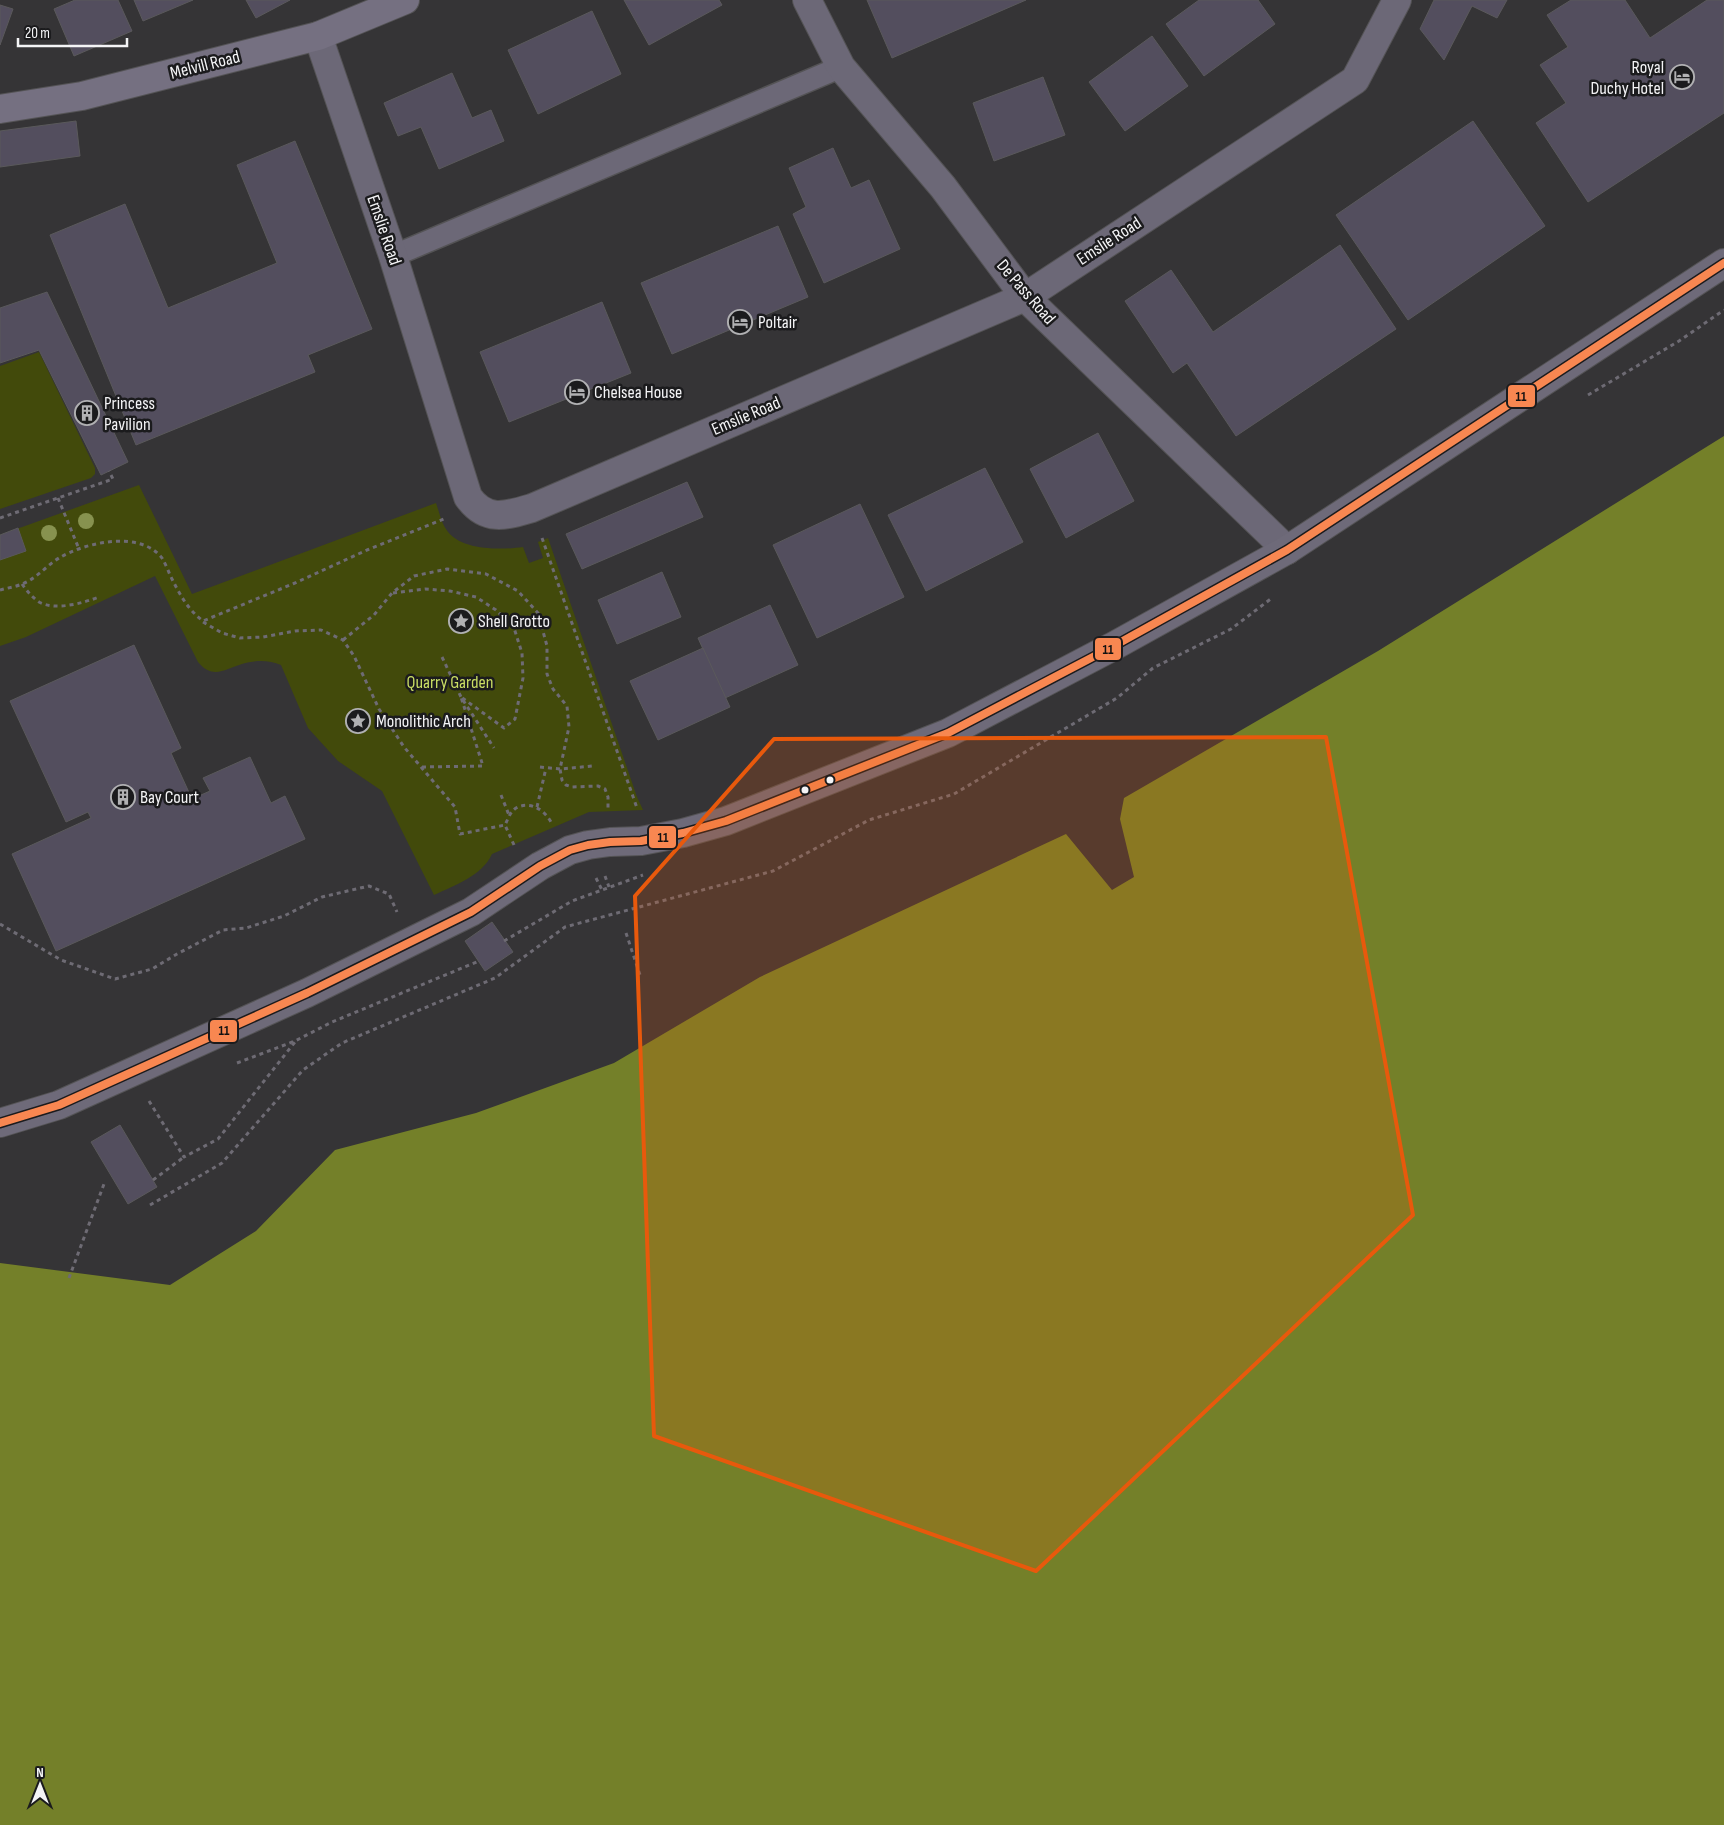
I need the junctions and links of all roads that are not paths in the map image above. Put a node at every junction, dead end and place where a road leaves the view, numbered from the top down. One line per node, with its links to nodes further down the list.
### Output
1 (405, 0): 4 (main road, Melvill Road)
2 (807, 0): 5 (street, De Pass Road)
3 (1397, 0): 9 (street, Emslie Road)
4 (318, 36): 6 (main road, Melvill Road); 7 (street, Emslie Road)
5 (841, 67): 7 (lane); 9 (street, De Pass Road)
6 (0, 109)
7 (393, 256): 9 (street, Emslie Road)
8 (1724, 263): 10 (street)
9 (1025, 297): 10 (street, De Pass Road)
10 (1287, 550): 11 (street)
11 (0, 1123)

